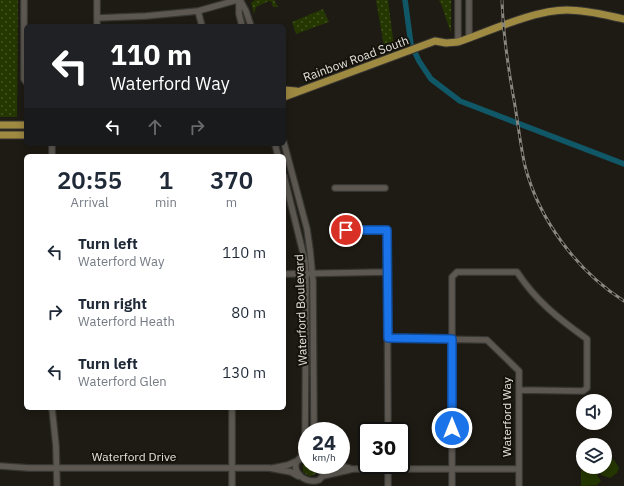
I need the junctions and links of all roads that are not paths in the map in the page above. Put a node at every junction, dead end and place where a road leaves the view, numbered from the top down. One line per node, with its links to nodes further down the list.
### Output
1 (24, 0): 9 (street)
2 (97, 0): 7 (street)
3 (239, 0): 6 (street); 13 (street); 14 (street)
4 (458, 0): 16 (street)
5 (469, 0): 15 (street)
6 (198, 11): 7 (street); 12 (street)
7 (97, 18): 11 (street)
8 (624, 19): 15 (main road)
9 (24, 24)
10 (24, 24): 17 (street)
11 (97, 24)
12 (201, 24)
13 (242, 24)
14 (250, 24)
15 (469, 38): 16 (main road)
16 (458, 42): 19 (main road, Rainbow Road South)
17 (24, 79)
18 (286, 90): 19 (main road)
19 (298, 91): 20 (main road, Rainbow Road South)
20 (286, 96)
21 (0, 125): 22 (main road)
22 (24, 125)
23 (0, 135): 24 (main road)
24 (24, 135)
25 (285, 146): 32 (street, Waterford Boulevard)
26 (286, 184): 31 (street, Waterford Boulevard)
27 (335, 188): 28 (street)
28 (385, 188)
29 (346, 230): 30 (street)
30 (387, 272): 32 (street); 34 (street)
31 (306, 273): 32 (street); 33 (street); 39 (street, Waterford Boulevard)
32 (313, 273): 40 (street, Waterford Boulevard)
33 (286, 274)
34 (388, 338): 35 (street, Waterford Way); 41 (street)
35 (452, 339): 36 (street, Waterford Way); 36 (street); 52 (street)
36 (519, 390): 53 (street, Waterford Way)
37 (52, 410): 45 (street)
38 (232, 410): 46 (street)
39 (306, 422)
40 (314, 422)
41 (388, 422)
42 (298, 460): 47 (street, Waterford Drive)
43 (298, 463): 55 (street)
44 (0, 466): 45 (street, Waterford Drive)
45 (57, 468): 46 (street, Waterford Drive); 59 (street)
46 (232, 468): 47 (street, Waterford Drive); 60 (street)
47 (269, 468): 55 (street, Waterford Drive)
48 (350, 468): 50 (street)
49 (410, 468): 52 (street)
50 (353, 469): 51 (street); 56 (street)
51 (358, 469)
52 (452, 469): 53 (street); 62 (street)
53 (519, 469): 63 (street, Waterford Way)
54 (388, 474): 61 (street)
55 (298, 476): 57 (street)
56 (323, 476): 58 (street)
57 (305, 484): 58 (street)
58 (317, 484)
59 (57, 486)
60 (232, 486)
61 (388, 486)
62 (452, 486)
63 (519, 486)

